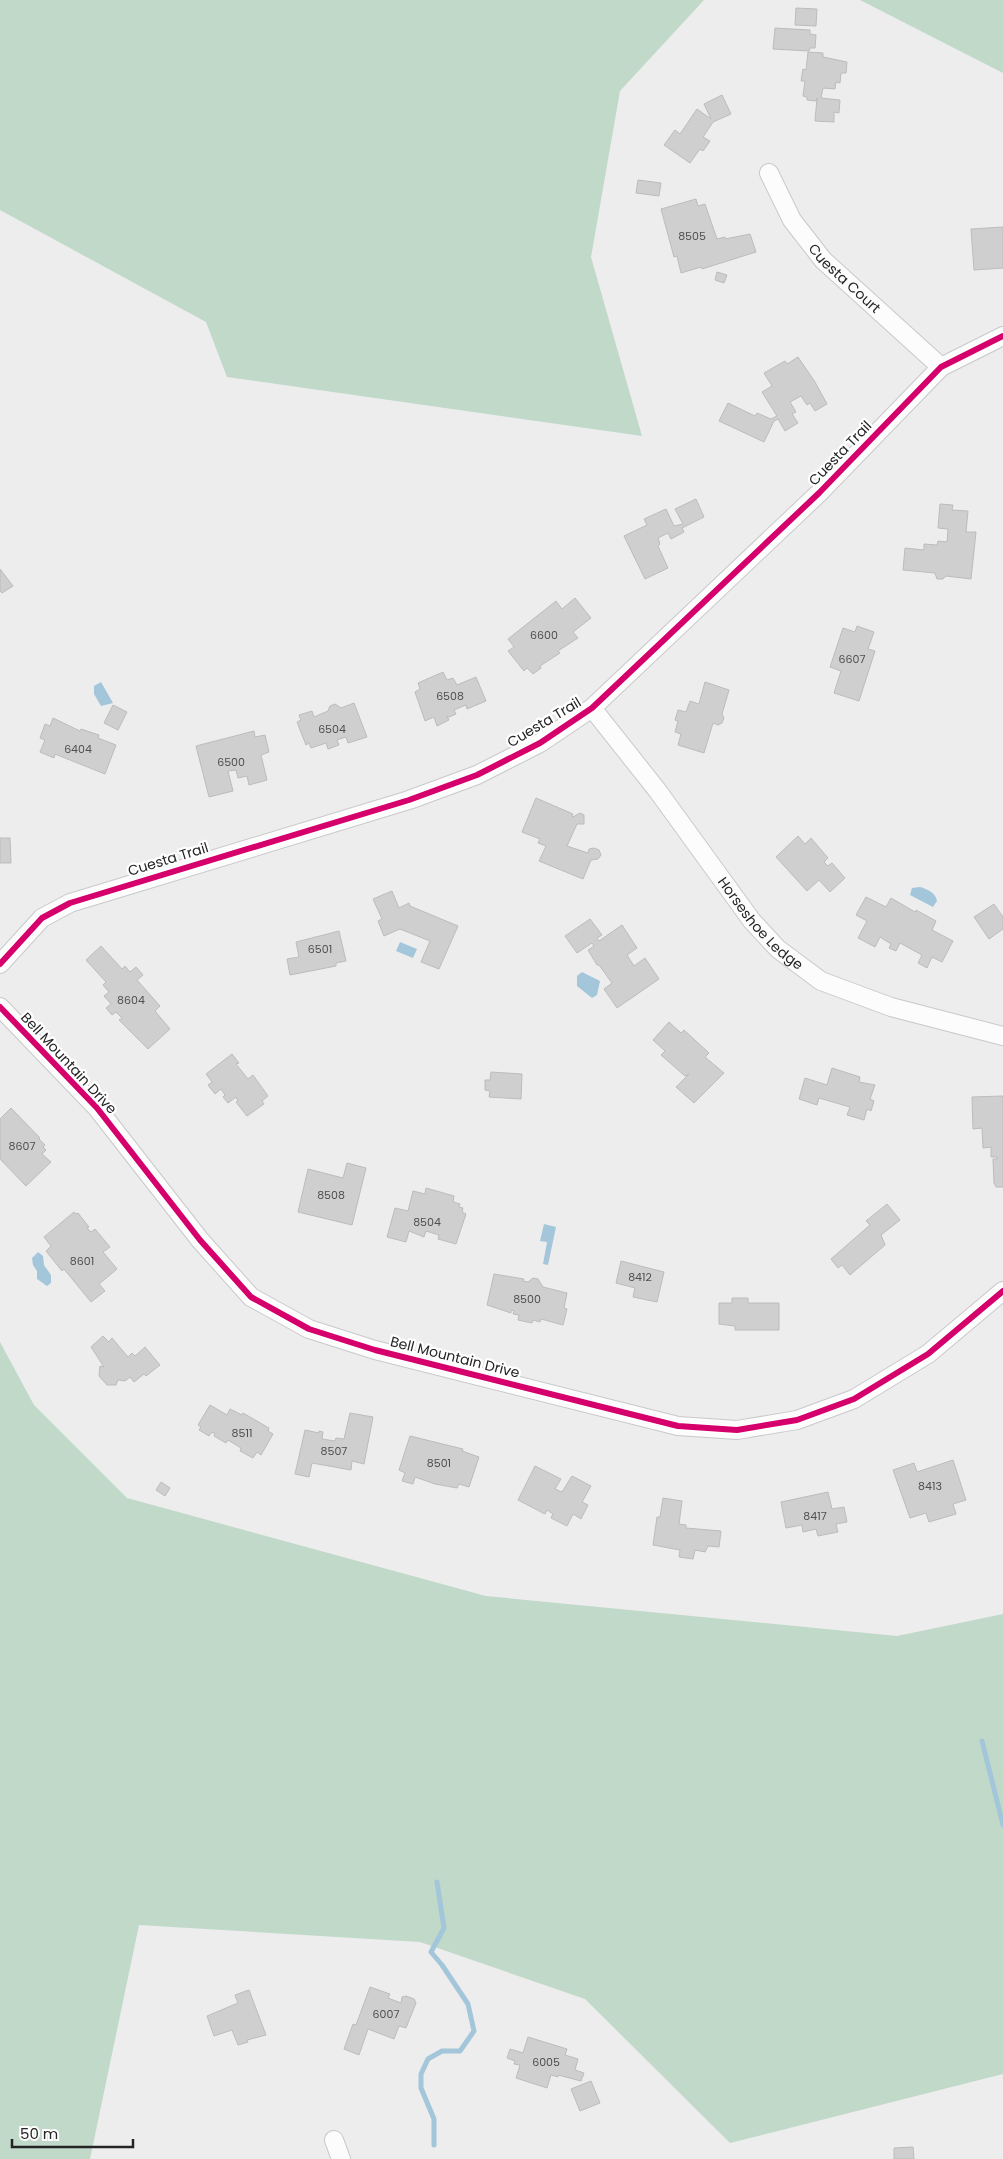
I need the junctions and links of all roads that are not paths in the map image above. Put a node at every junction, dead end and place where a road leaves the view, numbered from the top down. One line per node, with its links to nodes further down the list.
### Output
1 (769, 173): 3 (street, Cuesta Court)
2 (1003, 336): 3 (street, Cuesta Trail)
3 (941, 367): 4 (street, Cuesta Trail)
4 (592, 708): 5 (street, Cuesta Trail); 7 (street, Horseshoe Ledge)
5 (0, 964)
6 (0, 1007): 8 (street, Bell Mountain Drive)
7 (1003, 1036)
8 (1003, 1291)
9 (334, 2140): 10 (street)
10 (341, 2159)

